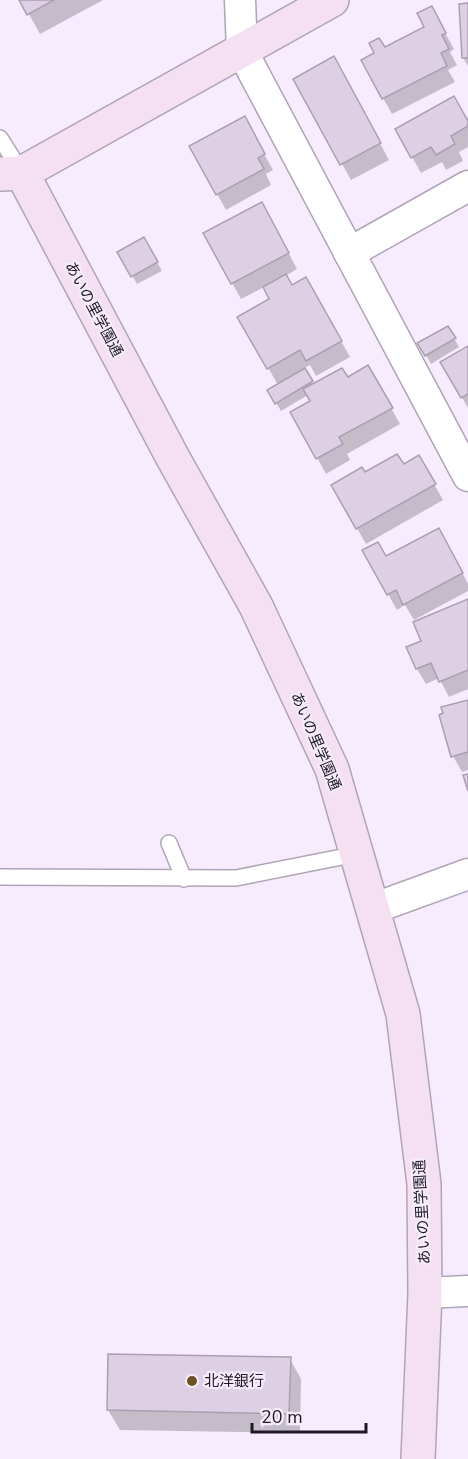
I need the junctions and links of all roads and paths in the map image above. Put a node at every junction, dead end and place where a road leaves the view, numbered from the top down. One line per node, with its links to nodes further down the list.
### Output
1 (240, 0): 3 (street)
2 (332, 0): 3 (street)
3 (242, 51): 5 (street); 7 (street)
4 (0, 138): 5 (lane)
5 (11, 173): 11 (street, あいの里学園通)
6 (468, 186): 7 (street)
7 (349, 253): 8 (street)
8 (458, 434): 9 (street)
9 (468, 477)
10 (169, 843): 14 (lane)
11 (357, 854): 14 (lane); 15 (street, あいの里学園通)
12 (468, 874): 15 (street)
13 (0, 877): 14 (lane)
14 (184, 879)
15 (372, 909): 17 (street, あいの里学園通)
16 (468, 1291): 17 (street)
17 (425, 1293): 18 (street, あいの里学園通)
18 (418, 1459)

